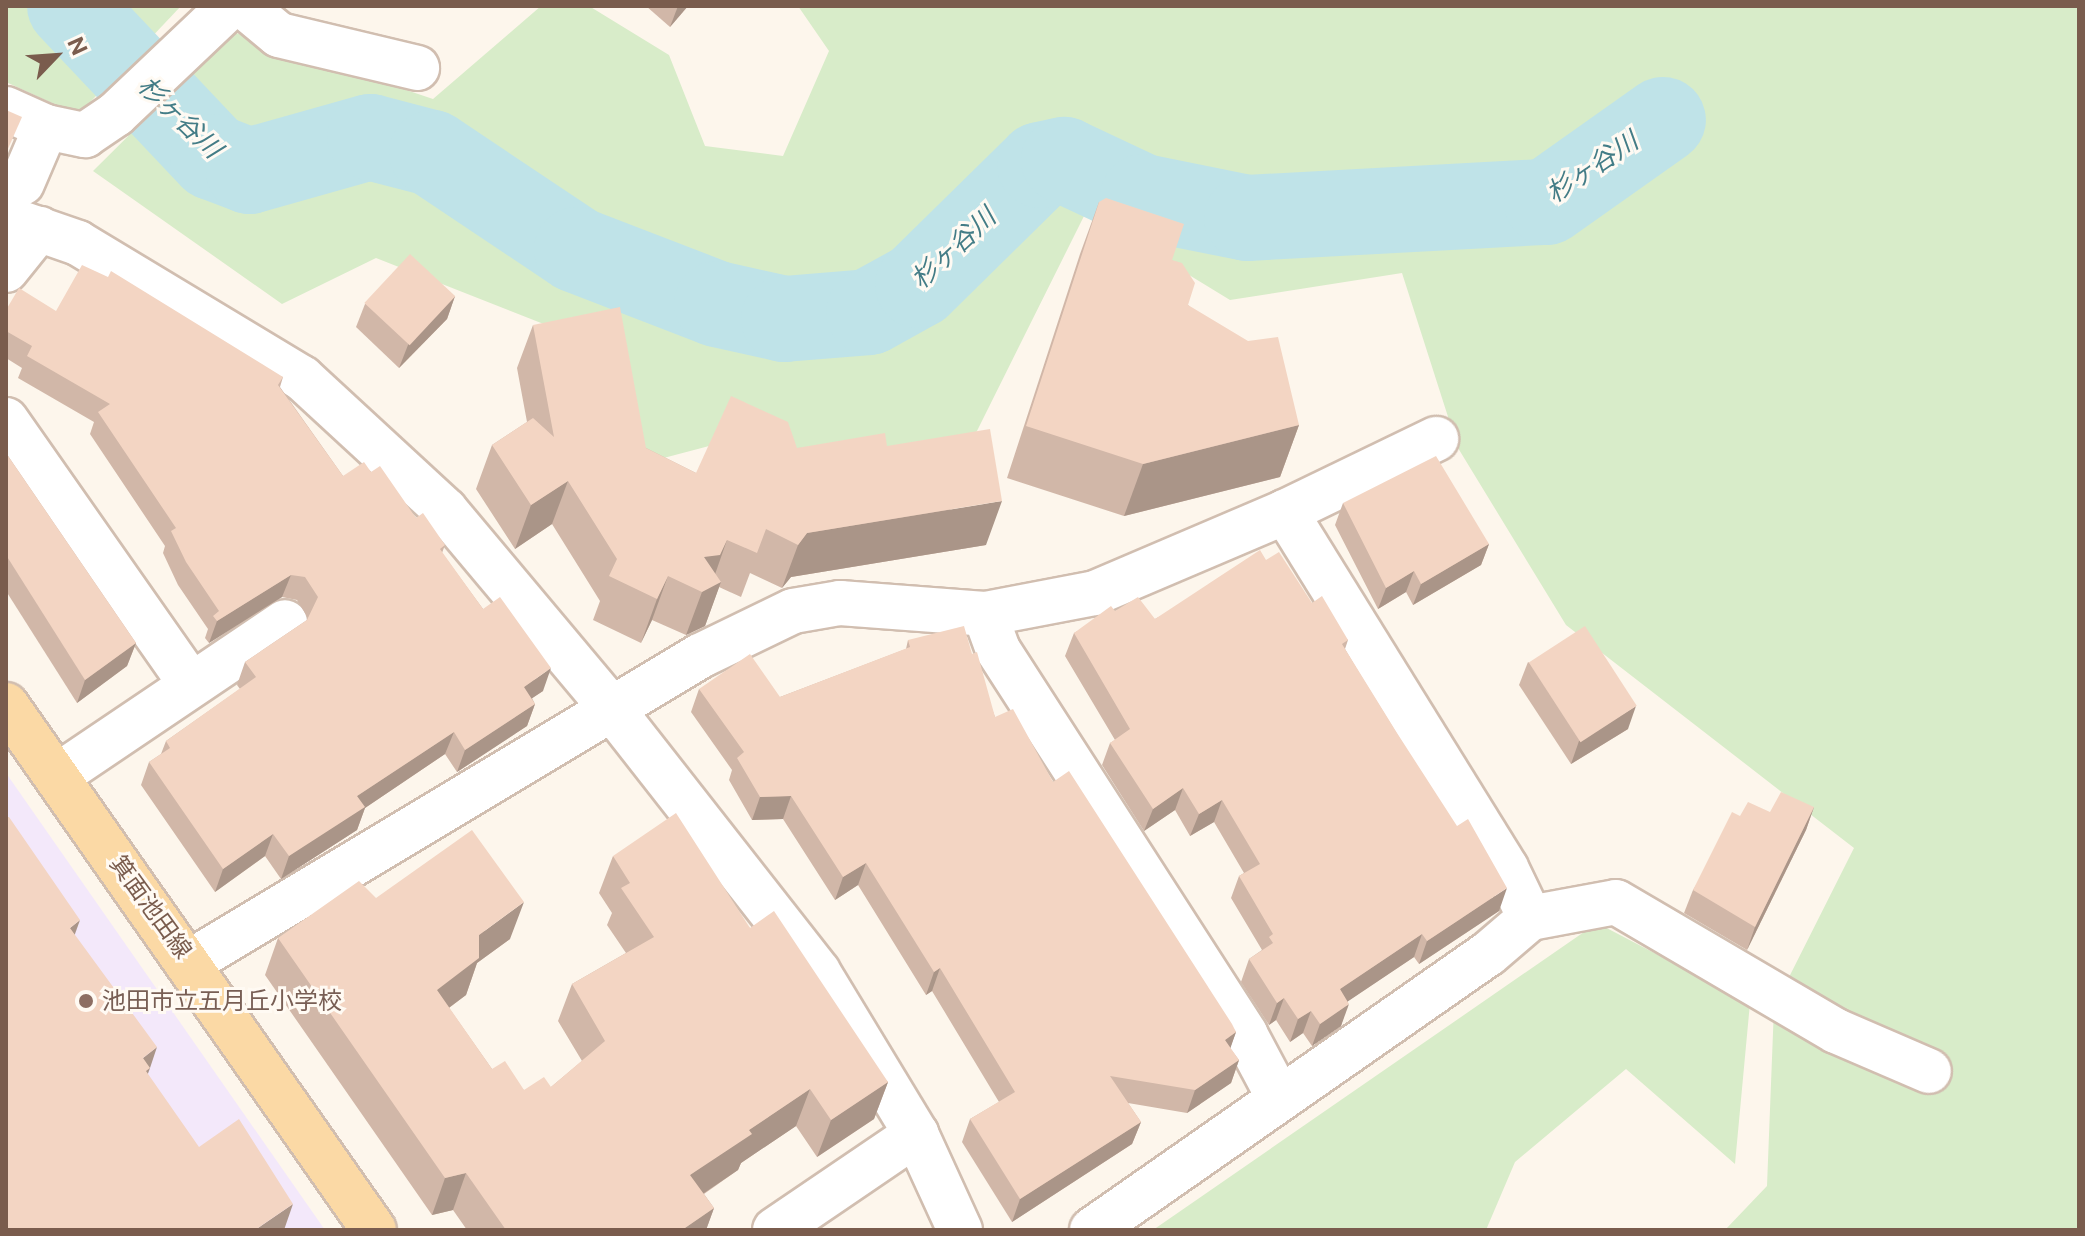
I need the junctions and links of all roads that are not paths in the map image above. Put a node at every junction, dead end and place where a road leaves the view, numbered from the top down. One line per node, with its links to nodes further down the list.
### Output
1 (230, 6): 5 (street)
2 (244, 6): 3 (street)
3 (417, 68)
4 (6, 109): 5 (street)
5 (46, 127): 6 (street)
6 (22, 210): 7 (street); 15 (street)
7 (6, 270)
8 (6, 420): 13 (street)
9 (1436, 439): 10 (street)
10 (1285, 512): 11 (street); 17 (street)
11 (985, 614): 15 (street); 20 (street)
12 (285, 622): 13 (street)
13 (191, 684): 16 (street)
14 (6, 705): 16 (main road, 箕面池田線)
15 (612, 709): 18 (street); 21 (street)
16 (57, 776): 18 (main road, 箕面池田線)
17 (1530, 918): 19 (street); 20 (street)
18 (190, 962): 22 (main road, 箕面池田線)
19 (1929, 1071)
20 (1279, 1098): 25 (street)
21 (916, 1134): 23 (street); 24 (street)
22 (374, 1230)
23 (775, 1230)
24 (960, 1230)
25 (1092, 1230)

